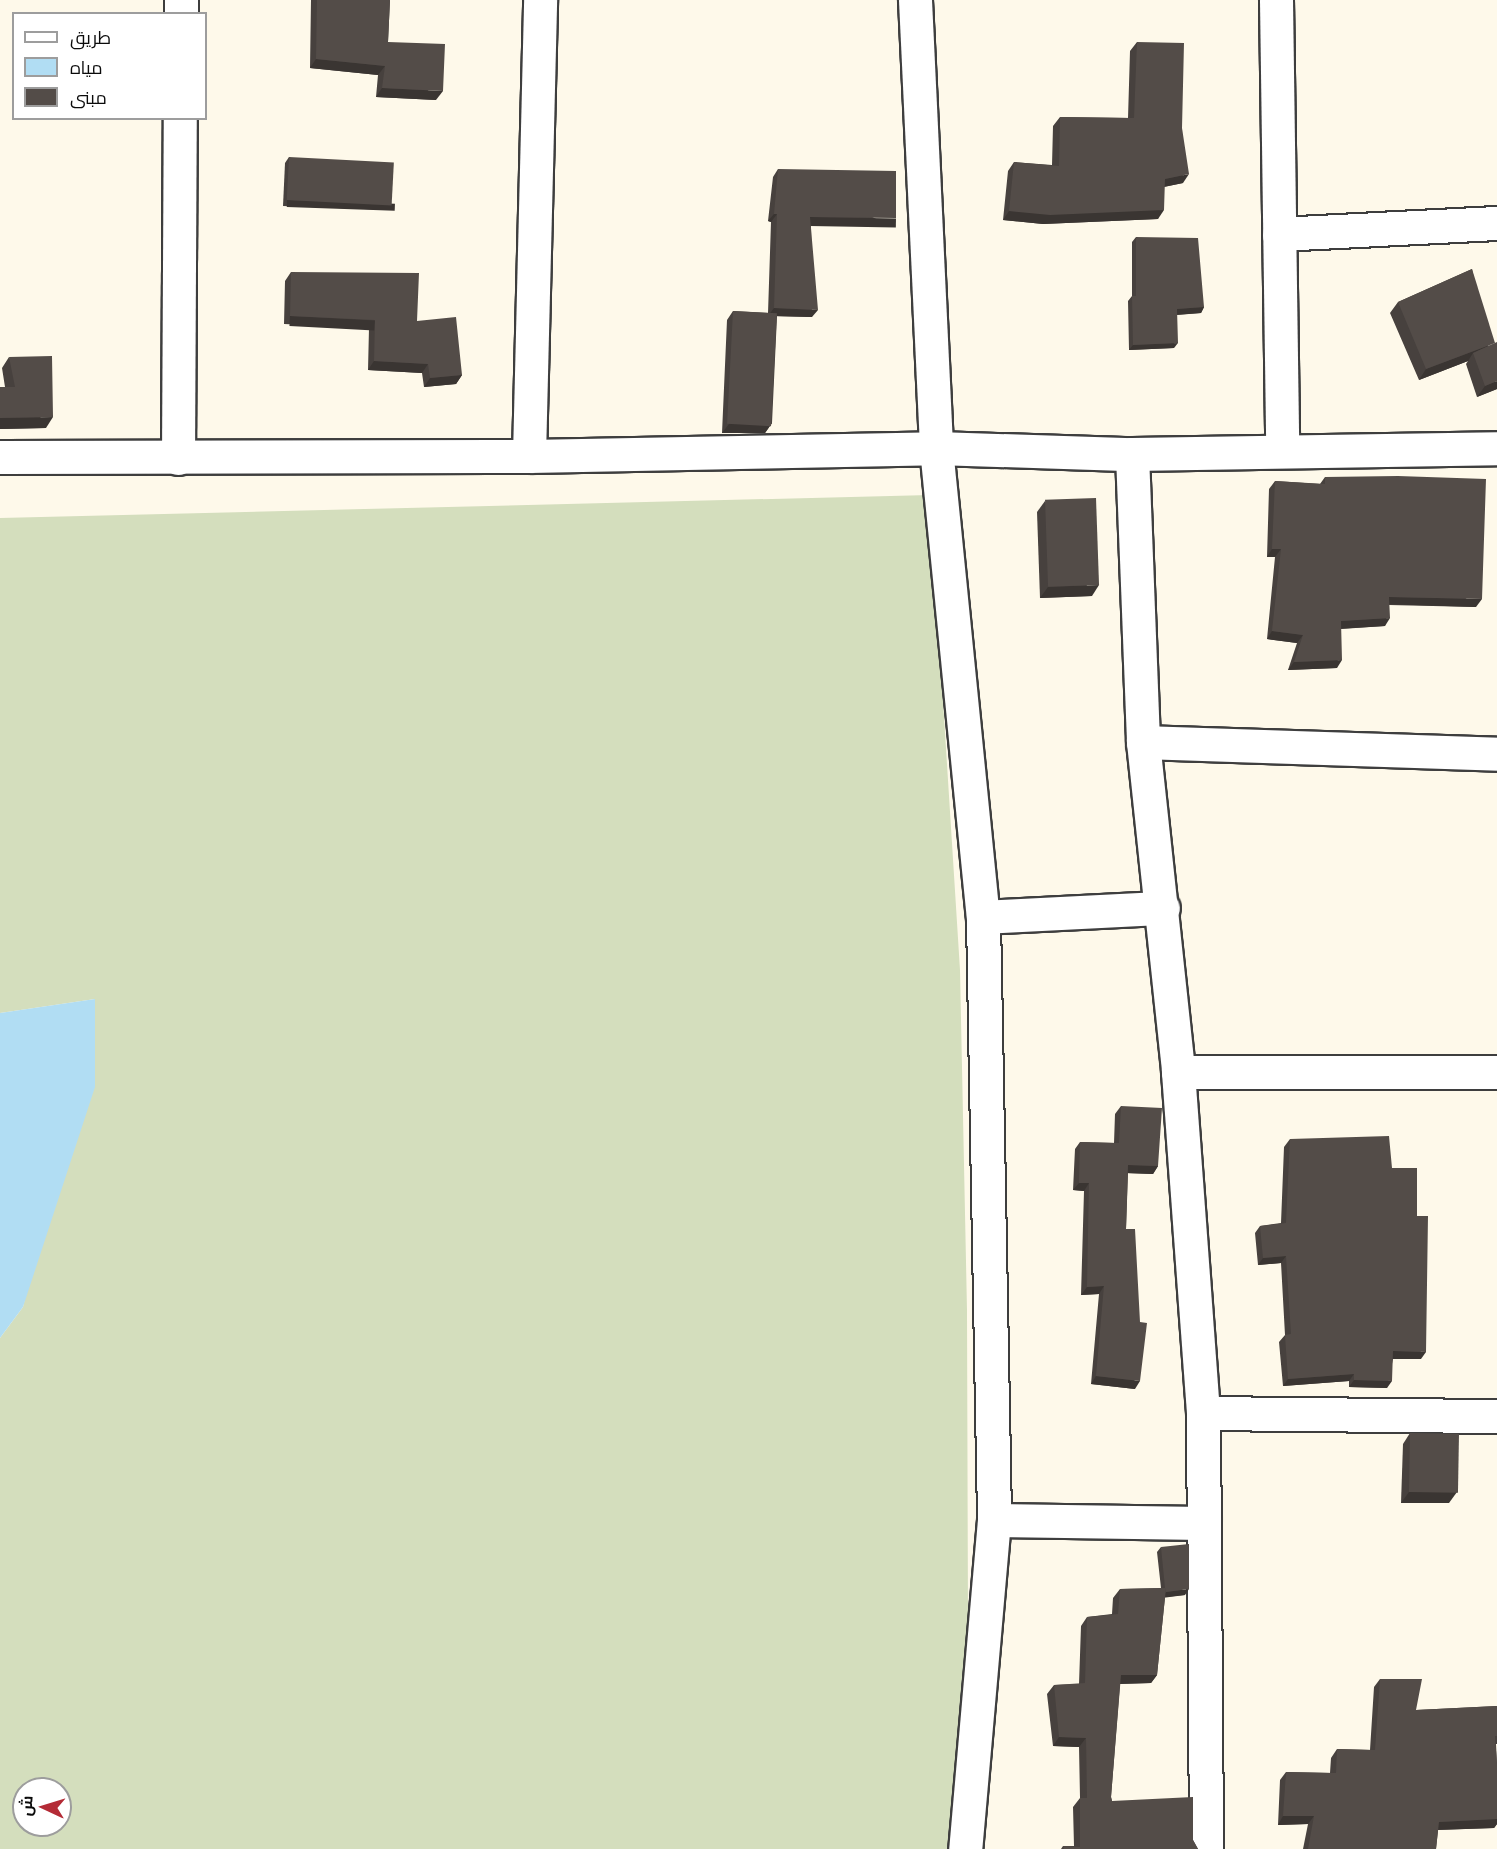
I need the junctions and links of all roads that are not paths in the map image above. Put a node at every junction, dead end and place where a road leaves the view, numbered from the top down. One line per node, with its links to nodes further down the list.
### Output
1 (540, 0): 11 (street)
2 (915, 0): 7 (street)
3 (1276, 0): 6 (street)
4 (180, 120): 13 (street)
5 (1497, 223): 6 (street)
6 (1279, 234): 9 (street)
7 (936, 448): 10 (street); 11 (street); 17 (street)
8 (1497, 448): 9 (street)
9 (1282, 449): 10 (street)
10 (1132, 454): 14 (street)
11 (529, 456): 13 (street)
12 (0, 457): 13 (street)
13 (178, 458)
14 (1143, 742): 15 (street); 16 (street)
15 (1497, 754)
16 (1163, 909): 17 (street); 18 (street)
17 (983, 917): 22 (street)
18 (1178, 1072): 19 (street); 20 (street)
19 (1497, 1072)
20 (1203, 1413): 21 (street); 23 (street)
21 (1497, 1416)
22 (994, 1520): 23 (street); 24 (street)
23 (1204, 1523): 25 (street)
24 (965, 1849)
25 (1206, 1849)

